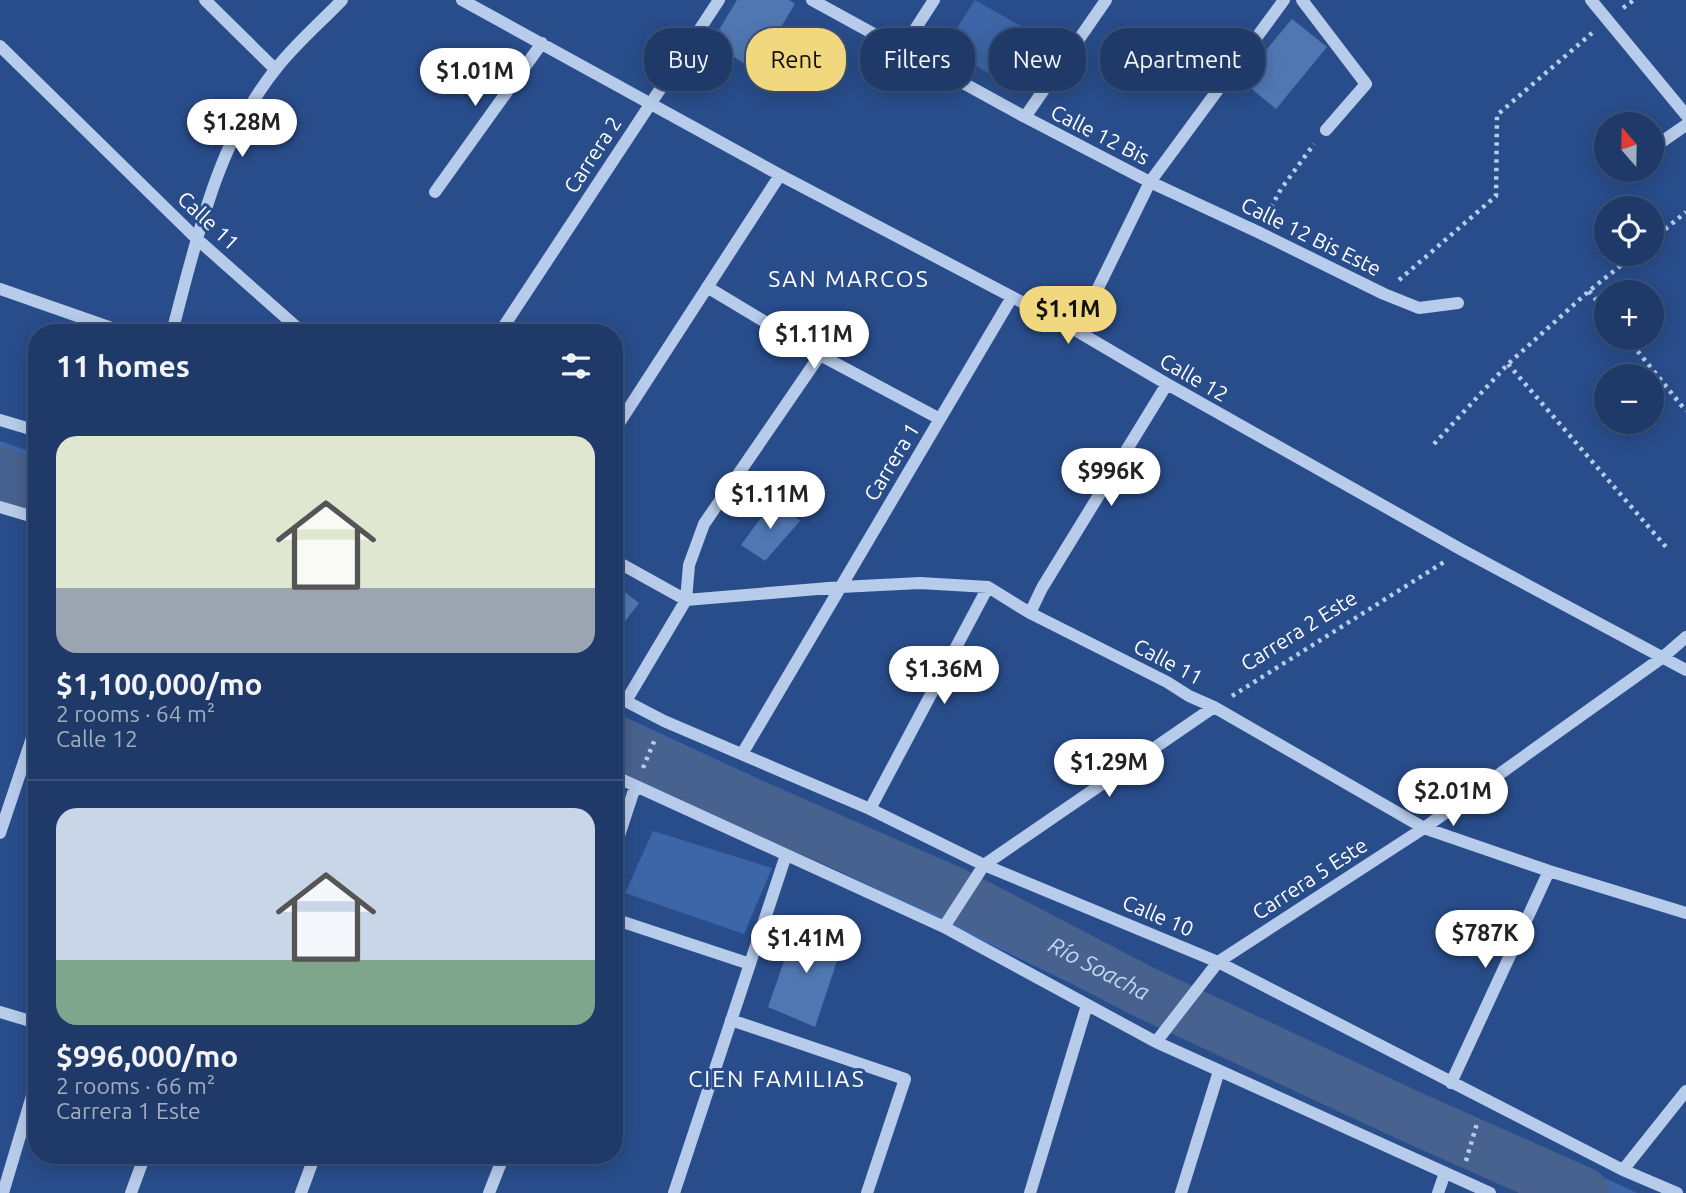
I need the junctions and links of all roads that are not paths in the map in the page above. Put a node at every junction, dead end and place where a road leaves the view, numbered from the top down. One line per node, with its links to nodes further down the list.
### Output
1 (205, 0): 15 (street)
2 (342, 0): 15 (street)
3 (462, 0): 13 (street, Calle 12)
4 (719, 0): 17 (street, Carrera 2)
5 (812, 0): 11 (street, Calle 12 Bis)
6 (934, 0): 12 (street)
7 (1106, 0): 19 (street)
8 (1284, 0): 24 (street)
9 (1302, 0): 21 (street)
10 (1591, 0): 18 (street)
11 (865, 28)
12 (916, 28)
13 (542, 43): 17 (street, Calle 12); 25 (street)
14 (0, 46): 26 (street, Calle 11)
15 (275, 69): 26 (street)
16 (975, 89): 19 (street, Calle 12 Bis)
17 (651, 102): 23 (street, Calle 12); 34 (street, Carrera 2)
18 (1686, 115)
19 (1025, 117): 24 (street, Calle 12 Bis)
20 (1686, 125): 22 (street)
21 (1326, 130)
22 (1664, 140)
23 (780, 175): 27 (street); 29 (street, Calle 12)
24 (1150, 182): 30 (street, Calle 12 Bis Este); 35 (street)
25 (435, 192)
26 (197, 239): 32 (street); 33 (street, Calle 11)
27 (707, 287): 36 (street); 38 (street)
28 (0, 289): 31 (street)
29 (1012, 297): 35 (street, Calle 12); 39 (street, Carrera 1)
30 (1458, 303)
31 (100, 324)
32 (174, 324)
33 (293, 324)
34 (505, 324)
35 (1077, 331): 37 (street, Calle 12)
36 (820, 355): 39 (street); 47 (street)
37 (1167, 384): 48 (street); 50 (street, Calle 12)
38 (623, 417)
39 (940, 419): 45 (street, Carrera 1)
40 (0, 420): 41 (street)
41 (28, 428)
42 (0, 507): 43 (street)
43 (28, 515)
44 (623, 565): 47 (street)
45 (841, 587): 46 (street, Calle 11); 47 (street, Calle 11); 56 (street, Carrera 1)
46 (988, 587): 48 (street, Calle 11); 59 (street)
47 (686, 600): 52 (street)
48 (1030, 613): 54 (street, Calle 11)
49 (1686, 637): 50 (street, Carrera 5 Este)
50 (1662, 657): 51 (street, Calle 12); 61 (street, Carrera 5 Este)
51 (1686, 670)
52 (623, 694)
53 (623, 700): 56 (street, Calle 10)
54 (1214, 707): 61 (street, Calle 11); 64 (street)
55 (28, 750): 62 (street)
56 (742, 754): 59 (street, Calle 10)
57 (623, 778): 58 (street)
58 (637, 781): 60 (street); 63 (street)
59 (870, 809): 64 (street, Calle 10)
60 (623, 824)
61 (1424, 828): 65 (street, Calle 11); 69 (street, Carrera 5 Este)
62 (0, 833)
63 (786, 855): 68 (street); 70 (street)
64 (982, 867): 68 (street); 69 (street, Calle 10)
65 (1549, 871): 66 (street, Calle 11); 77 (street)
66 (1686, 913)
67 (623, 922): 70 (street)
68 (946, 924): 71 (street)
69 (1218, 962): 75 (street); 77 (street, Calle 10)
70 (750, 964): 74 (street)
71 (1087, 1005): 75 (street); 91 (street)
72 (0, 1012): 73 (street)
73 (28, 1020)
74 (731, 1020): 89 (street); 90 (street)
75 (1156, 1042): 76 (street)
76 (1219, 1071): 84 (street); 92 (street)
77 (1451, 1083): 83 (street, Calle 10)
78 (1686, 1091): 83 (street)
79 (28, 1109): 85 (street)
80 (142, 1164): 86 (street)
81 (312, 1164): 87 (street)
82 (500, 1164): 88 (street)
83 (1623, 1170): 95 (street, Calle 10)
84 (1445, 1173): 93 (street); 94 (street)
85 (3, 1193)
86 (131, 1193)
87 (301, 1193)
88 (489, 1193)
89 (674, 1193)
90 (867, 1193)
91 (1030, 1193)
92 (1181, 1193)
93 (1438, 1193)
94 (1490, 1193)
95 (1677, 1193)

